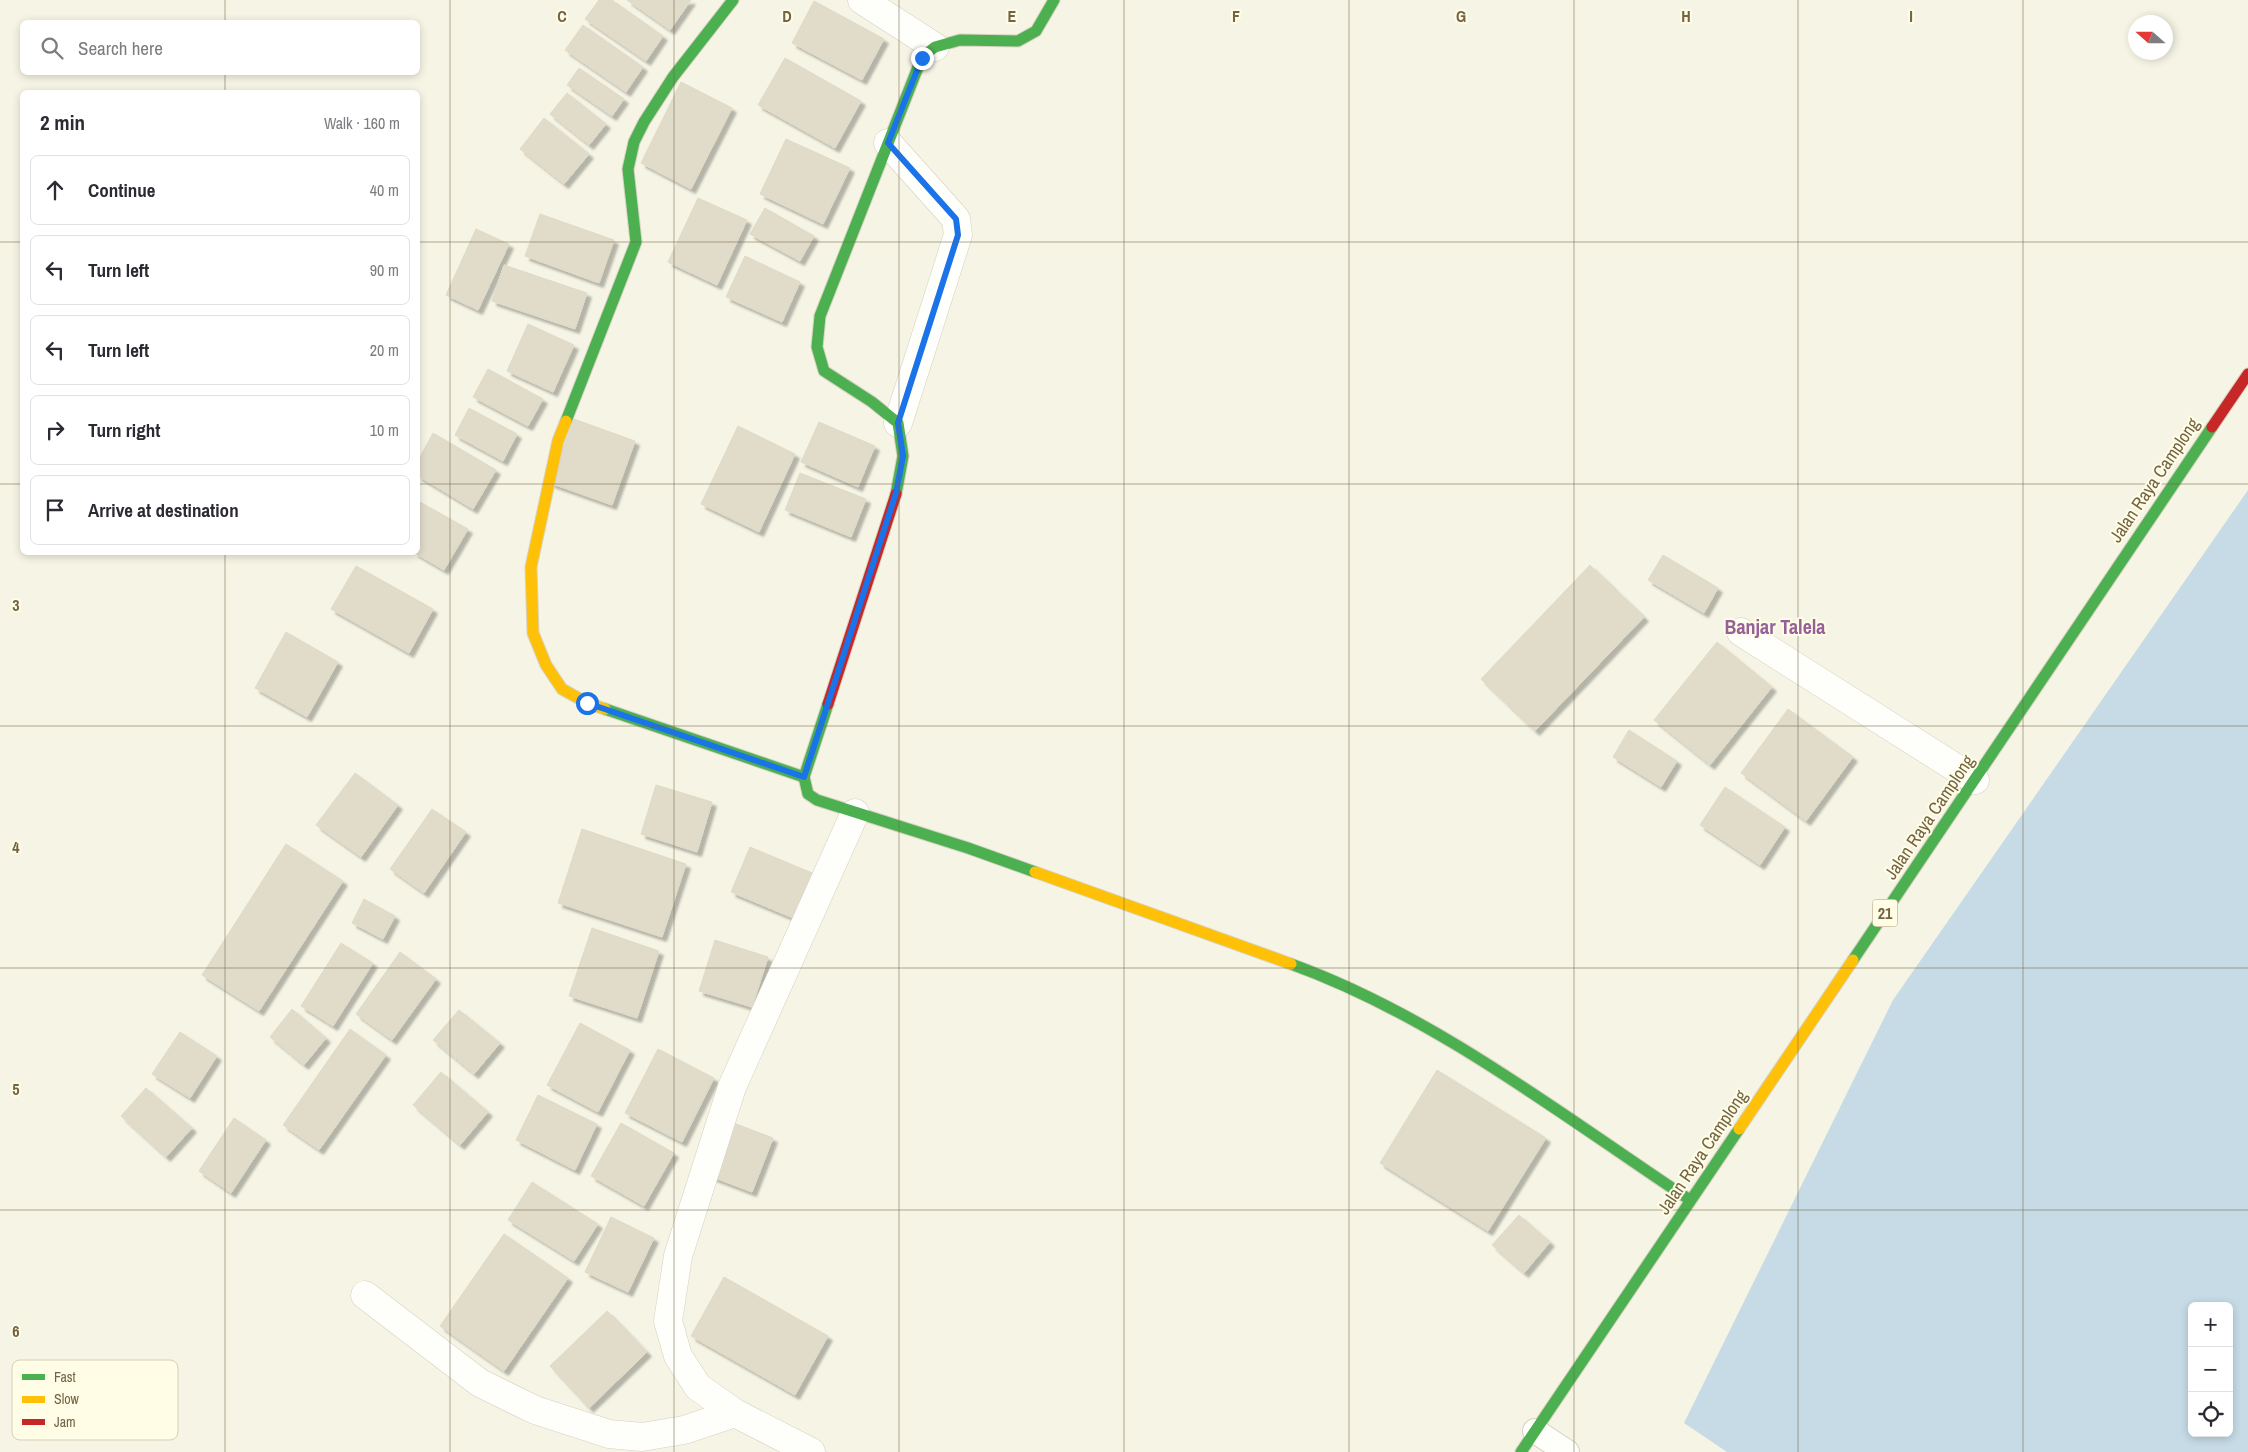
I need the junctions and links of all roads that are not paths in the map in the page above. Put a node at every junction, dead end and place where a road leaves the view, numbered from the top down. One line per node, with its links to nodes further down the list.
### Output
1 (733, 0): 9 (main road)
2 (862, 0): 4 (street)
3 (1054, 0): 4 (main road)
4 (935, 47): 5 (main road)
5 (888, 143): 7 (street); 7 (main road)
6 (2248, 374): 10 (main road, Jalan Raya Camplong / 21)
7 (898, 423): 9 (main road)
8 (1741, 632): 10 (street)
9 (804, 777): 11 (main road)
10 (1975, 780): 12 (main road, Jalan Raya Camplong / 21)
11 (855, 813): 12 (main road); 14 (street)
12 (1690, 1200): 15 (main road, Jalan Raya Camplong / 21)
13 (365, 1295): 14 (street)
14 (735, 1413): 16 (street)
15 (1535, 1431): 17 (main road, Jalan Raya Camplong / 21); 18 (lane)
16 (811, 1452)
17 (1521, 1452)
18 (1567, 1452)

